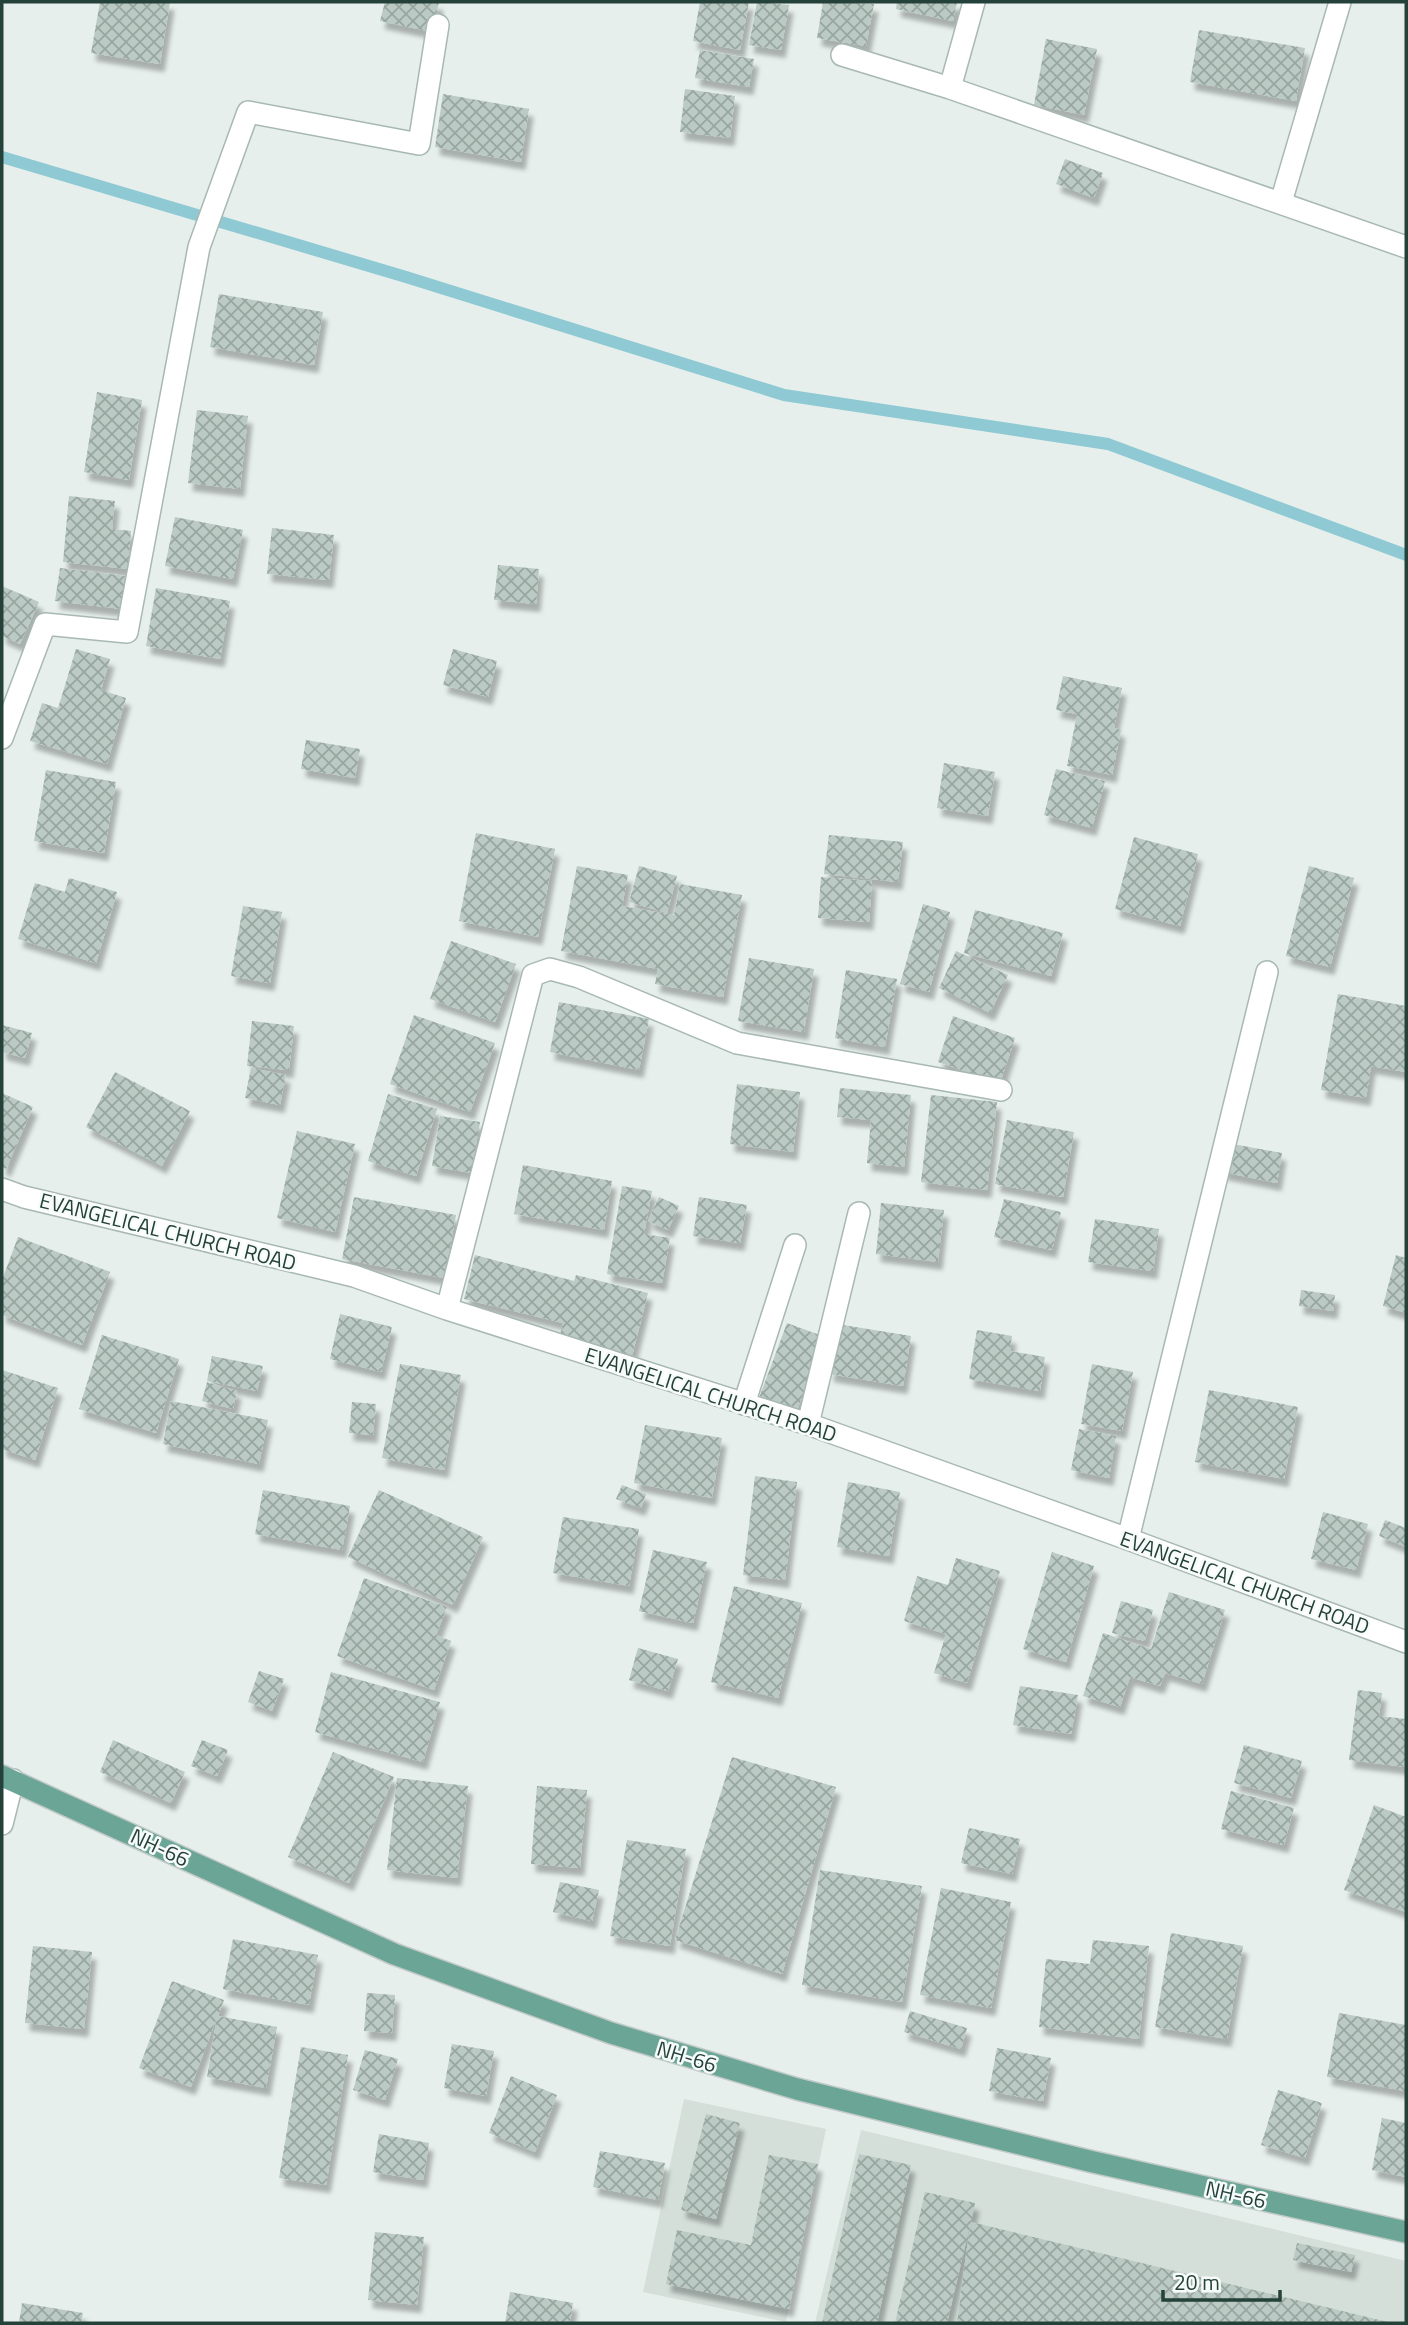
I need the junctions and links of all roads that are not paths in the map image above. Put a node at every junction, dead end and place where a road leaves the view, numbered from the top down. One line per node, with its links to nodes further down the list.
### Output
1 (974, 2): 5 (street)
2 (1340, 2): 6 (street)
3 (438, 25): 8 (street)
4 (842, 55): 5 (street)
5 (950, 88): 6 (street)
6 (1281, 202): 7 (street)
7 (1406, 247)
8 (2, 738)
9 (1267, 972): 17 (street)
10 (1000, 1090): 14 (street)
11 (2, 1189): 14 (street, EVANGELICAL CHURCH ROAD)
12 (859, 1213): 16 (street)
13 (795, 1245): 15 (street)
14 (447, 1309): 15 (street, EVANGELICAL CHURCH ROAD)
15 (744, 1404): 16 (street, EVANGELICAL CHURCH ROAD)
16 (808, 1424): 17 (street, EVANGELICAL CHURCH ROAD)
17 (1128, 1539): 18 (street, EVANGELICAL CHURCH ROAD)
18 (1406, 1643)
19 (7, 1778): 20 (street); 21 (main road, NH-66)
20 (2, 1824)
21 (1406, 2232)

